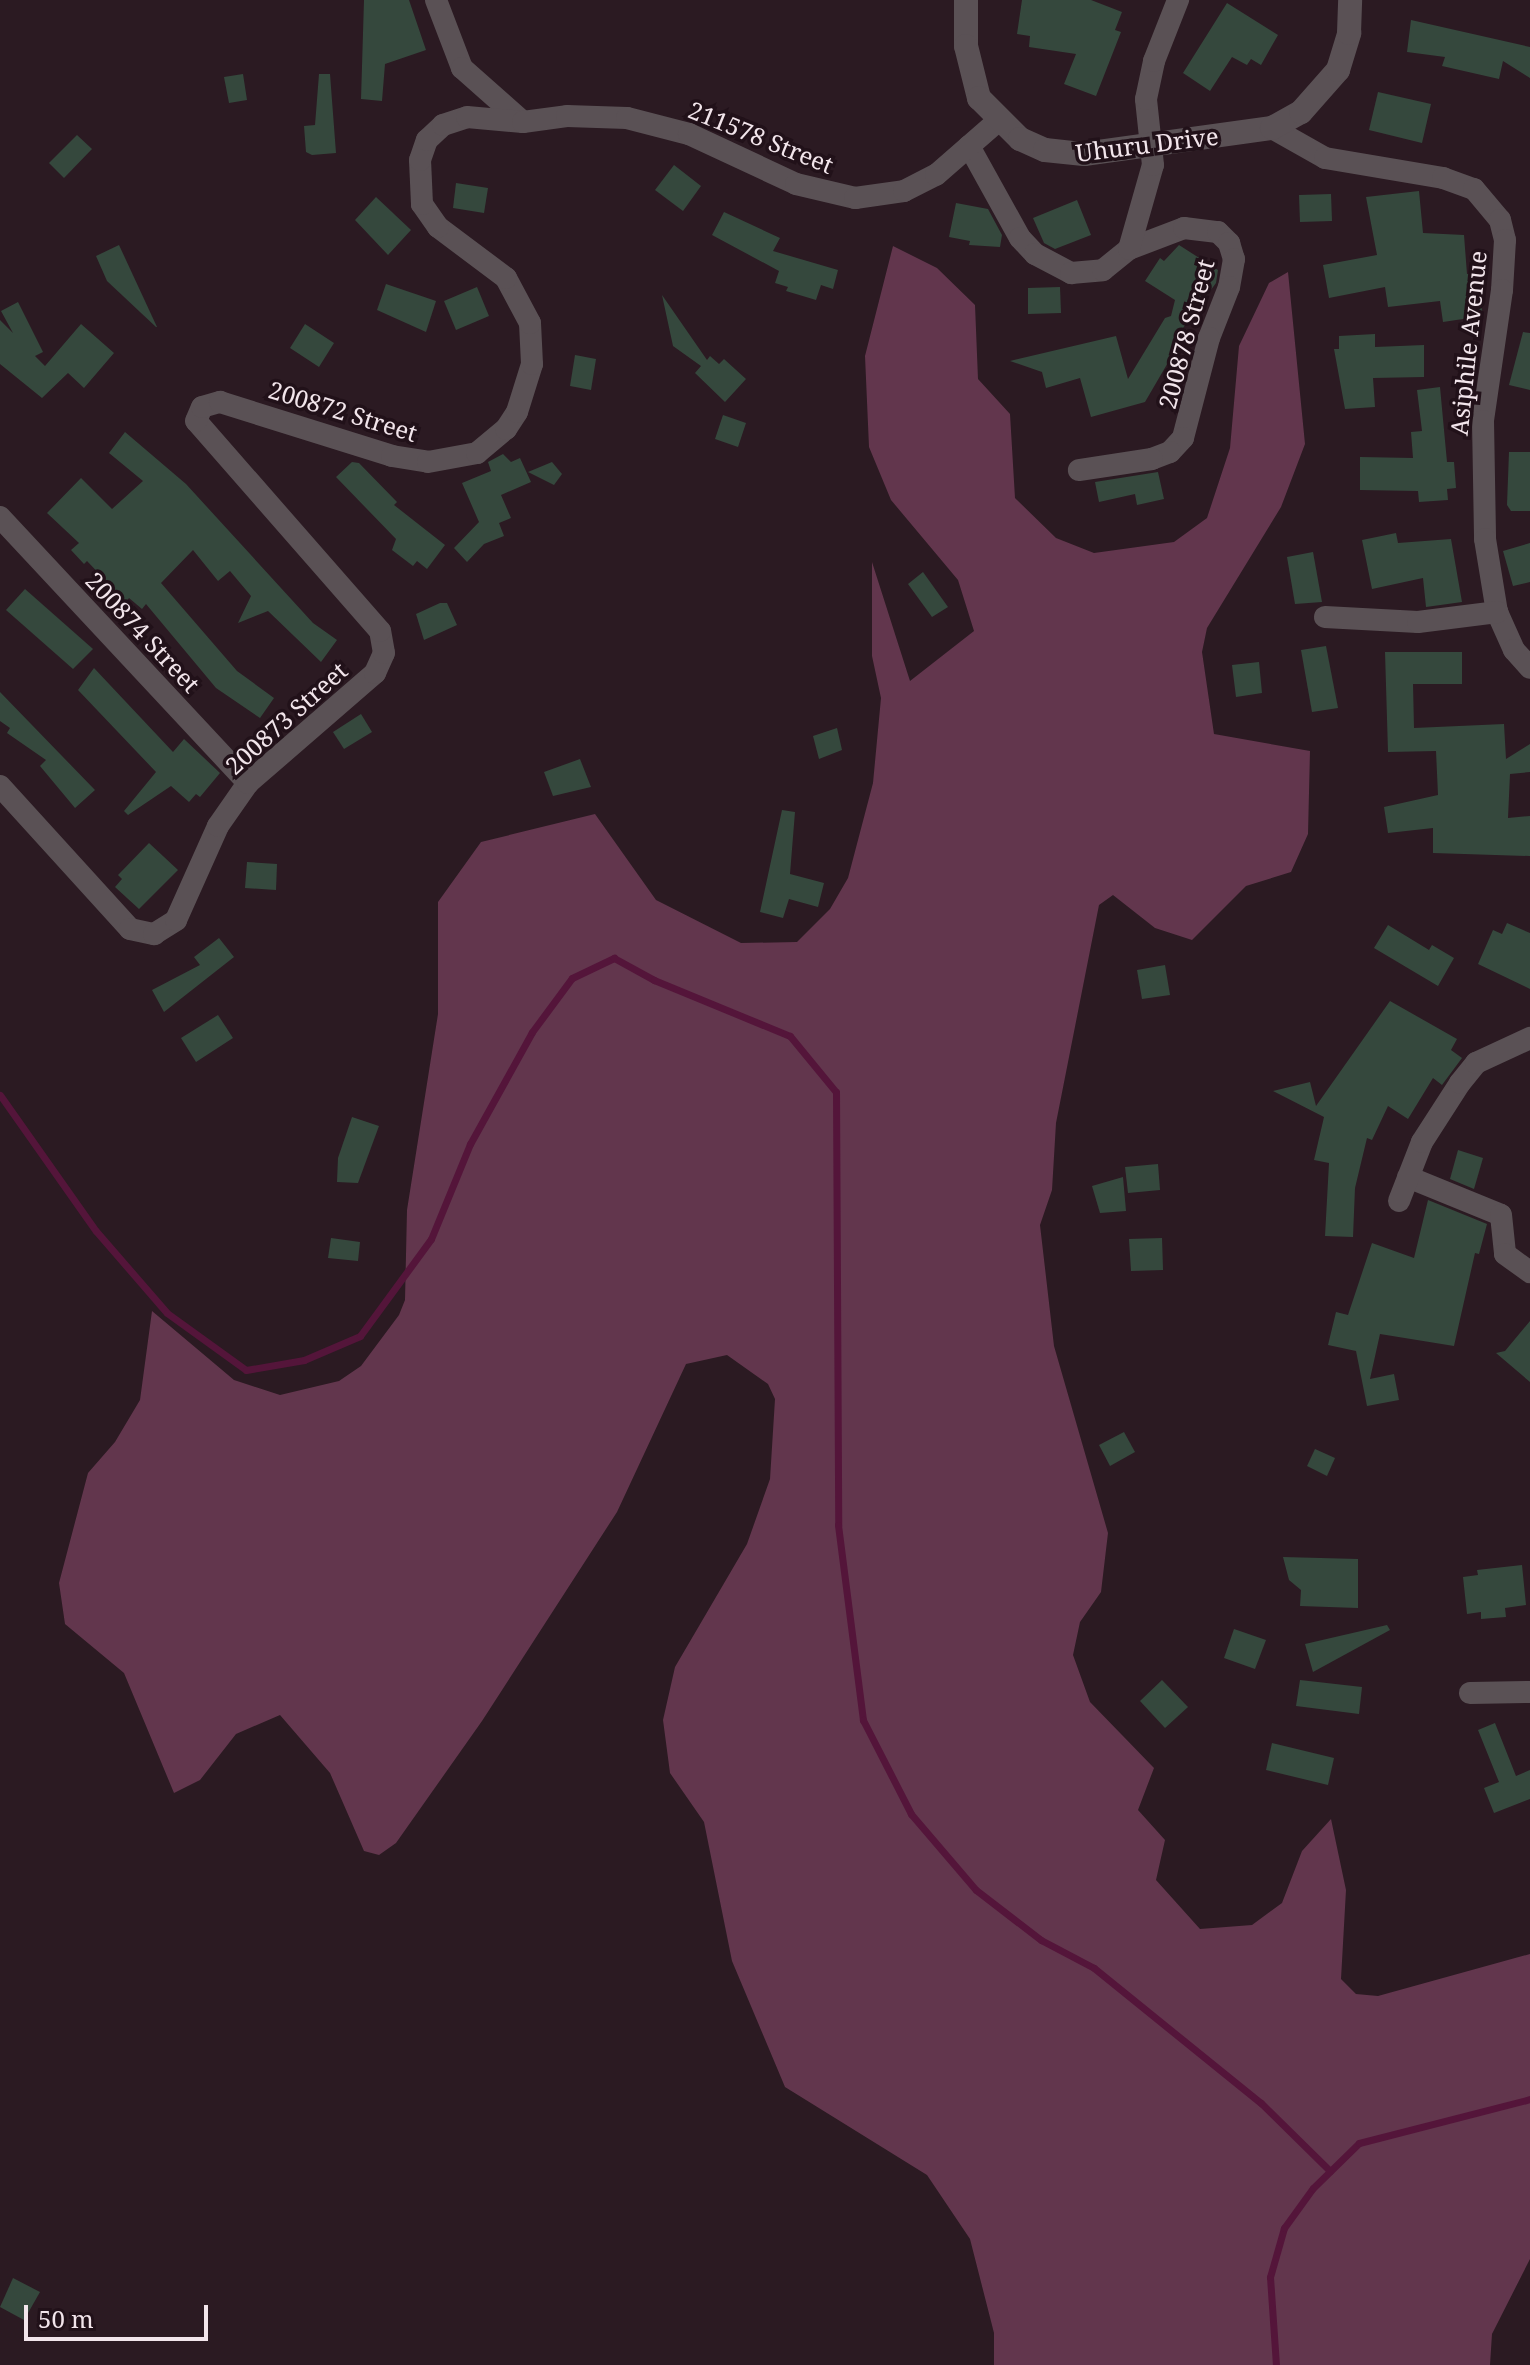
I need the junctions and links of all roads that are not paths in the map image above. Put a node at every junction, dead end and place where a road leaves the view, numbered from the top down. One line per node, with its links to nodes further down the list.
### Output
1 (436, 0): 7 (street)
2 (966, 0): 6 (street, Uhuru Drive)
3 (1178, 0): 9 (street)
4 (1350, 0): 8 (street, Uhuru Drive)
5 (481, 117): 7 (street, 211578 Street); 12 (street, 200872 Street)
6 (999, 120): 9 (street, Uhuru Drive); 10 (street, 211578 Street)
7 (523, 122): 10 (street, 211578 Street)
8 (1272, 128): 9 (street, Uhuru Drive); 15 (street, Asiphile Avenue)
9 (1151, 145): 11 (street)
10 (969, 146): 11 (street)
11 (1129, 249): 13 (street, 200878 Street)
12 (196, 421): 18 (street, 200873 Street)
13 (1079, 470)
14 (0, 517): 18 (street, 200874 Street)
15 (1497, 612): 16 (street); 17 (street, Asiphile Avenue)
16 (1325, 617)
17 (1530, 668)
18 (248, 783): 19 (street, 200873 Street)
19 (0, 786)
20 (1530, 1038): 21 (street)
21 (1408, 1177): 22 (street); 23 (street)
22 (1399, 1201)
23 (1530, 1272)
24 (1530, 1692): 25 (street)
25 (1470, 1693)

